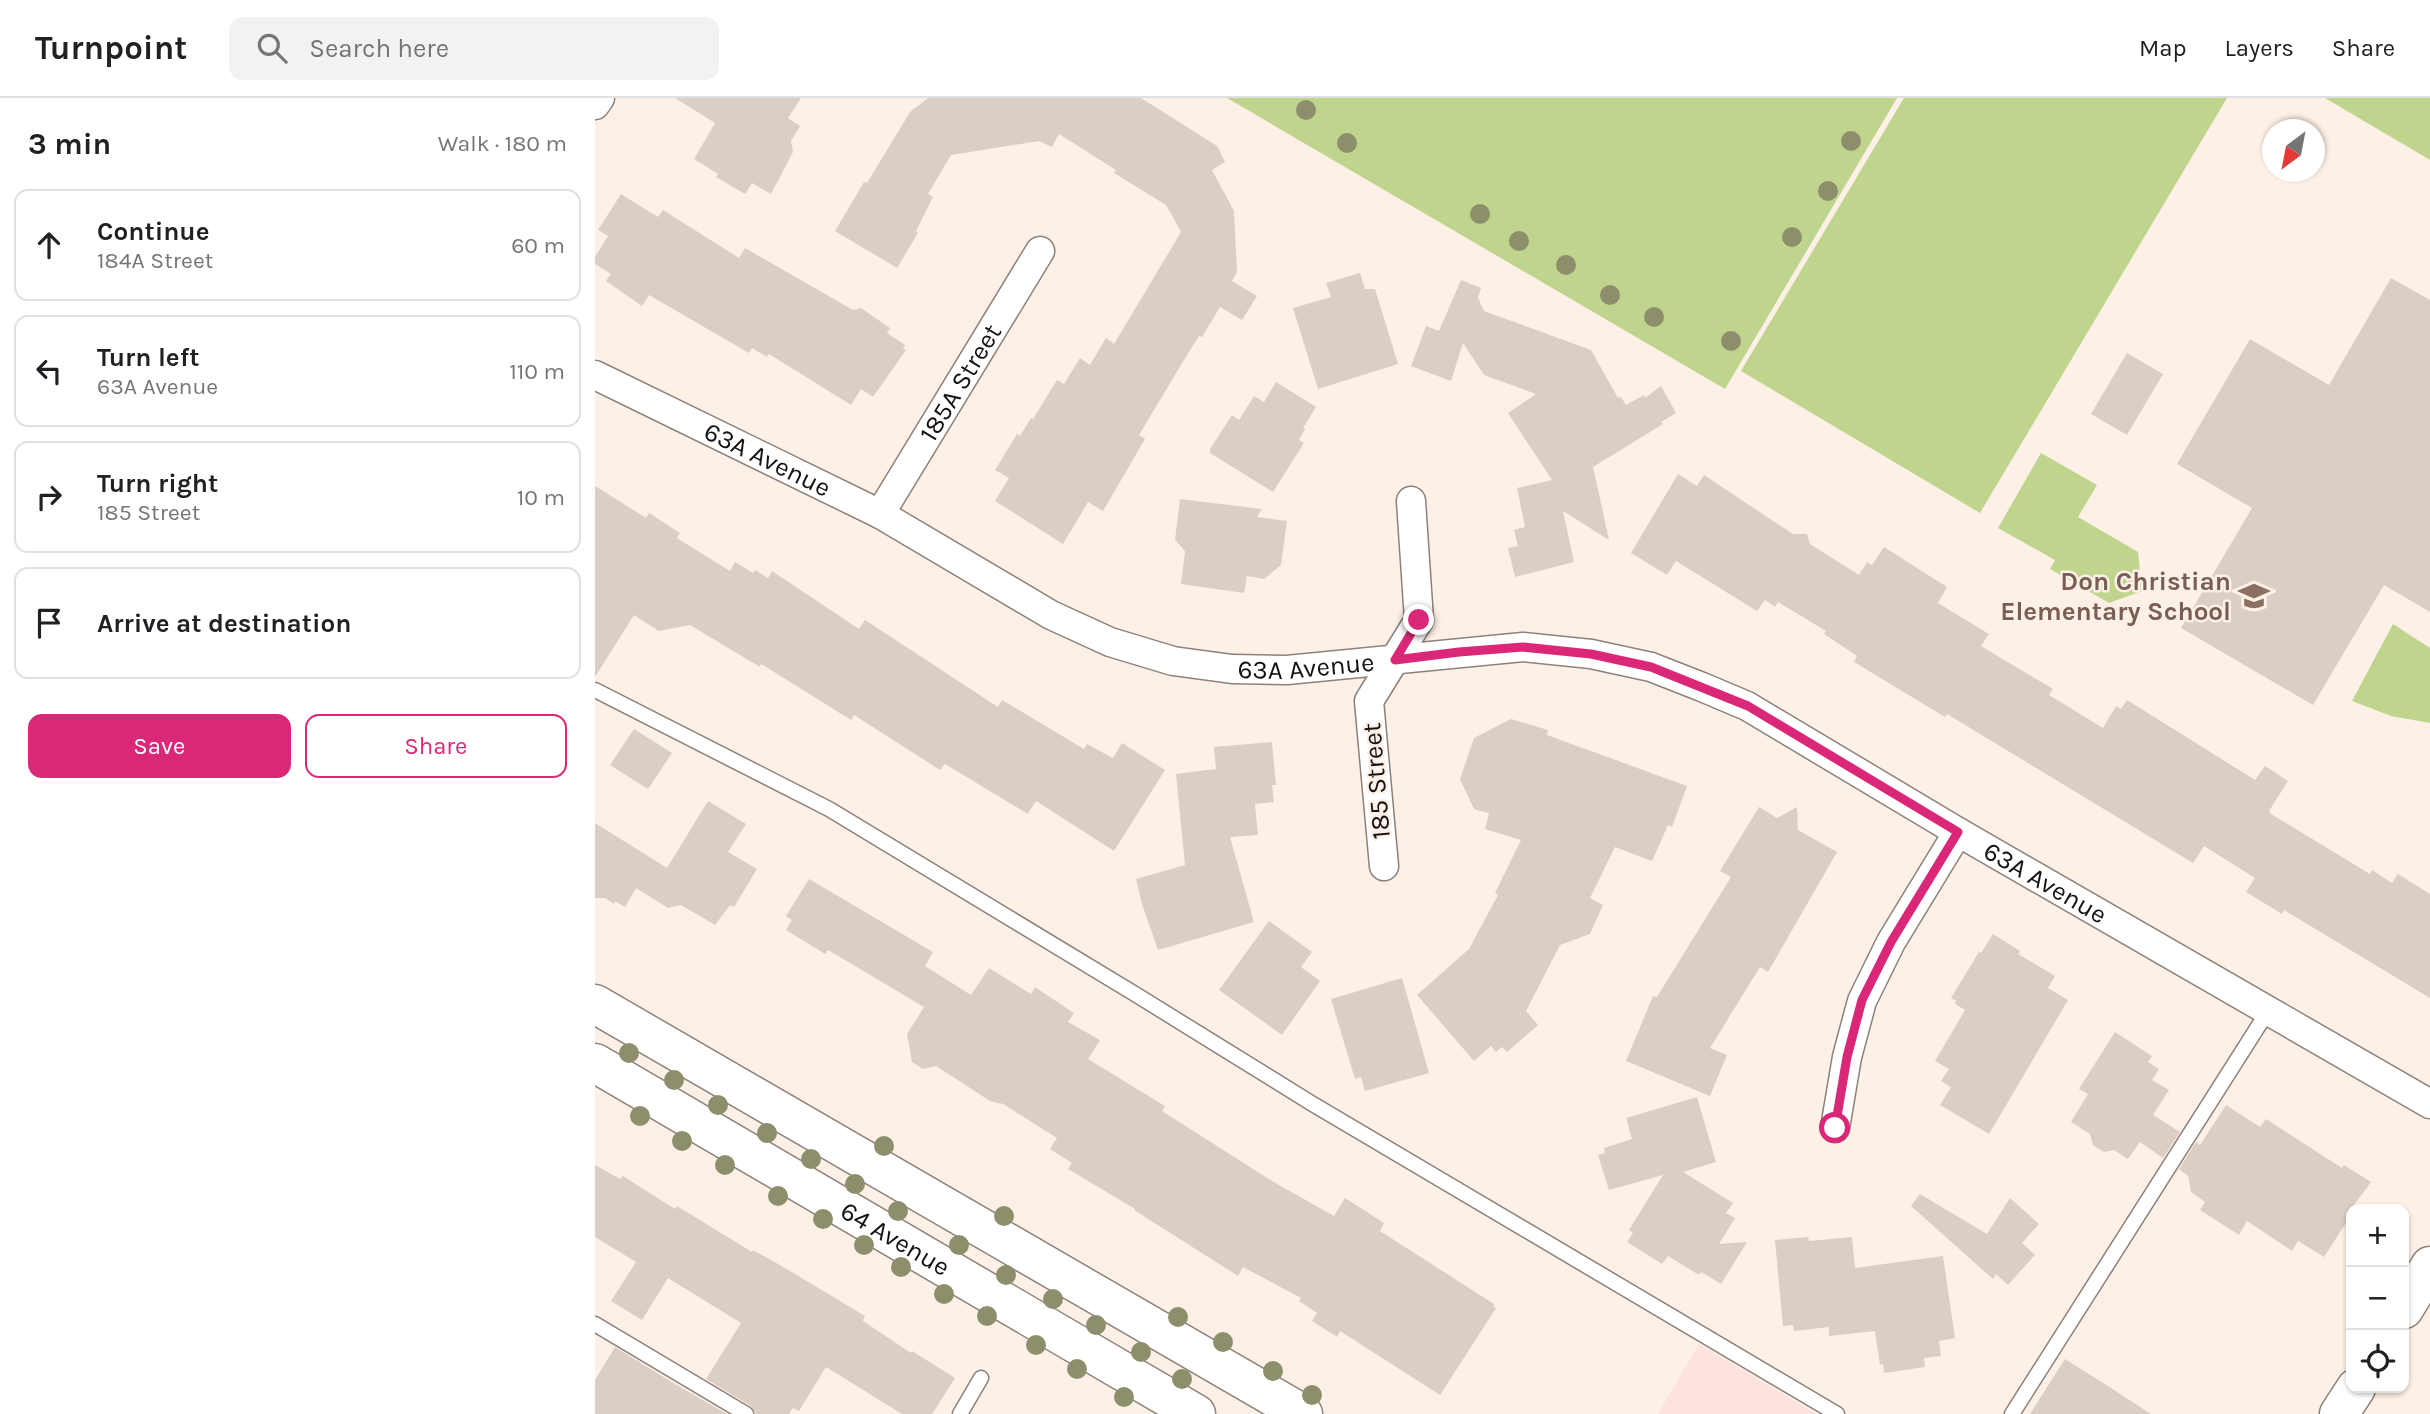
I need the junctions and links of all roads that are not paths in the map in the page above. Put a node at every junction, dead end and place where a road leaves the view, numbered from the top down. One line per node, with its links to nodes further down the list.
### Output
1 (600, 98): 2 (street)
2 (595, 105)
3 (1040, 251): 6 (street, 185A Street)
4 (595, 375): 6 (street, 63A Avenue)
5 (1411, 501): 7 (street, 185 Street)
6 (880, 514): 7 (street, 63A Avenue)
7 (1395, 660): 9 (street, 63A Avenue); 10 (street, 185 Street)
8 (595, 690): 25 (lane)
9 (1958, 832): 12 (street, 63A Avenue); 15 (street)
10 (1384, 866)
11 (595, 1004): 24 (main road)
12 (2268, 1010): 14 (street, 63A Avenue); 26 (lane)
13 (595, 1063): 23 (main road, 64 Avenue)
14 (2430, 1104)
15 (1835, 1128)
16 (2430, 1266): 17 (main road)
17 (2409, 1301)
18 (595, 1324): 21 (lane)
19 (981, 1378): 22 (lane)
20 (2352, 1393): 27 (main road)
21 (746, 1414)
22 (960, 1414)
23 (1196, 1414)
24 (1303, 1414)
25 (1837, 1414)
26 (2013, 1414)
27 (2339, 1414)

